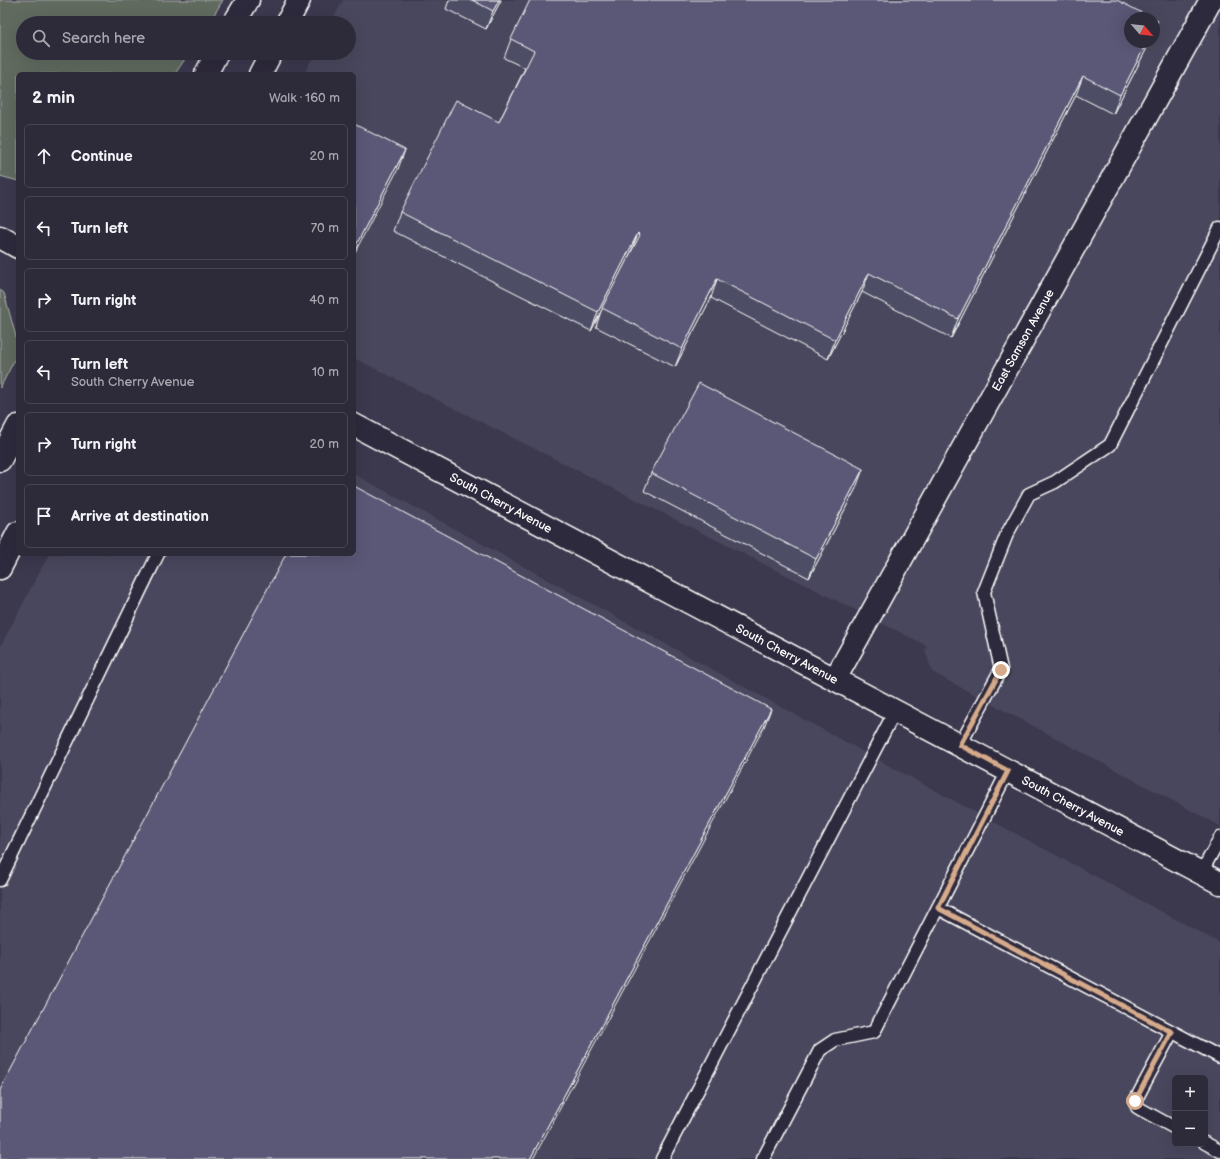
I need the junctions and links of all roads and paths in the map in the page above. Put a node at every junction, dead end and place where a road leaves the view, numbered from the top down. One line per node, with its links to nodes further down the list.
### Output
1 (248, 0): 4 (street)
2 (300, 0): 5 (street)
3 (1211, 0): 19 (street, East Samson Avenue)
4 (238, 16)
5 (291, 16)
6 (213, 60): 8 (street)
7 (267, 60): 9 (street)
8 (207, 72)
9 (261, 72)
10 (1220, 228): 21 (lane)
11 (0, 237): 12 (street)
12 (16, 246)
13 (356, 426): 19 (street, South Cherry Avenue)
14 (16, 430): 15 (street)
15 (0, 460)
16 (16, 538): 18 (street)
17 (157, 556): 25 (lane)
18 (0, 568)
19 (835, 679): 20 (street, South Cherry Avenue)
20 (895, 711): 21 (street, South Cherry Avenue); 33 (lane)
21 (960, 745): 22 (street, South Cherry Avenue)
22 (1008, 771): 24 (street, South Cherry Avenue); 27 (lane)
23 (1220, 838): 24 (lane)
24 (1201, 873): 26 (street, South Cherry Avenue)
25 (0, 880)
26 (1220, 883)
27 (938, 908): 28 (lane); 34 (lane)
28 (1172, 1032): 29 (lane); 30 (lane)
29 (1220, 1057)
30 (1172, 1126)
31 (1208, 1145): 32 (lane)
32 (1220, 1151)
33 (662, 1159)
34 (763, 1159)

